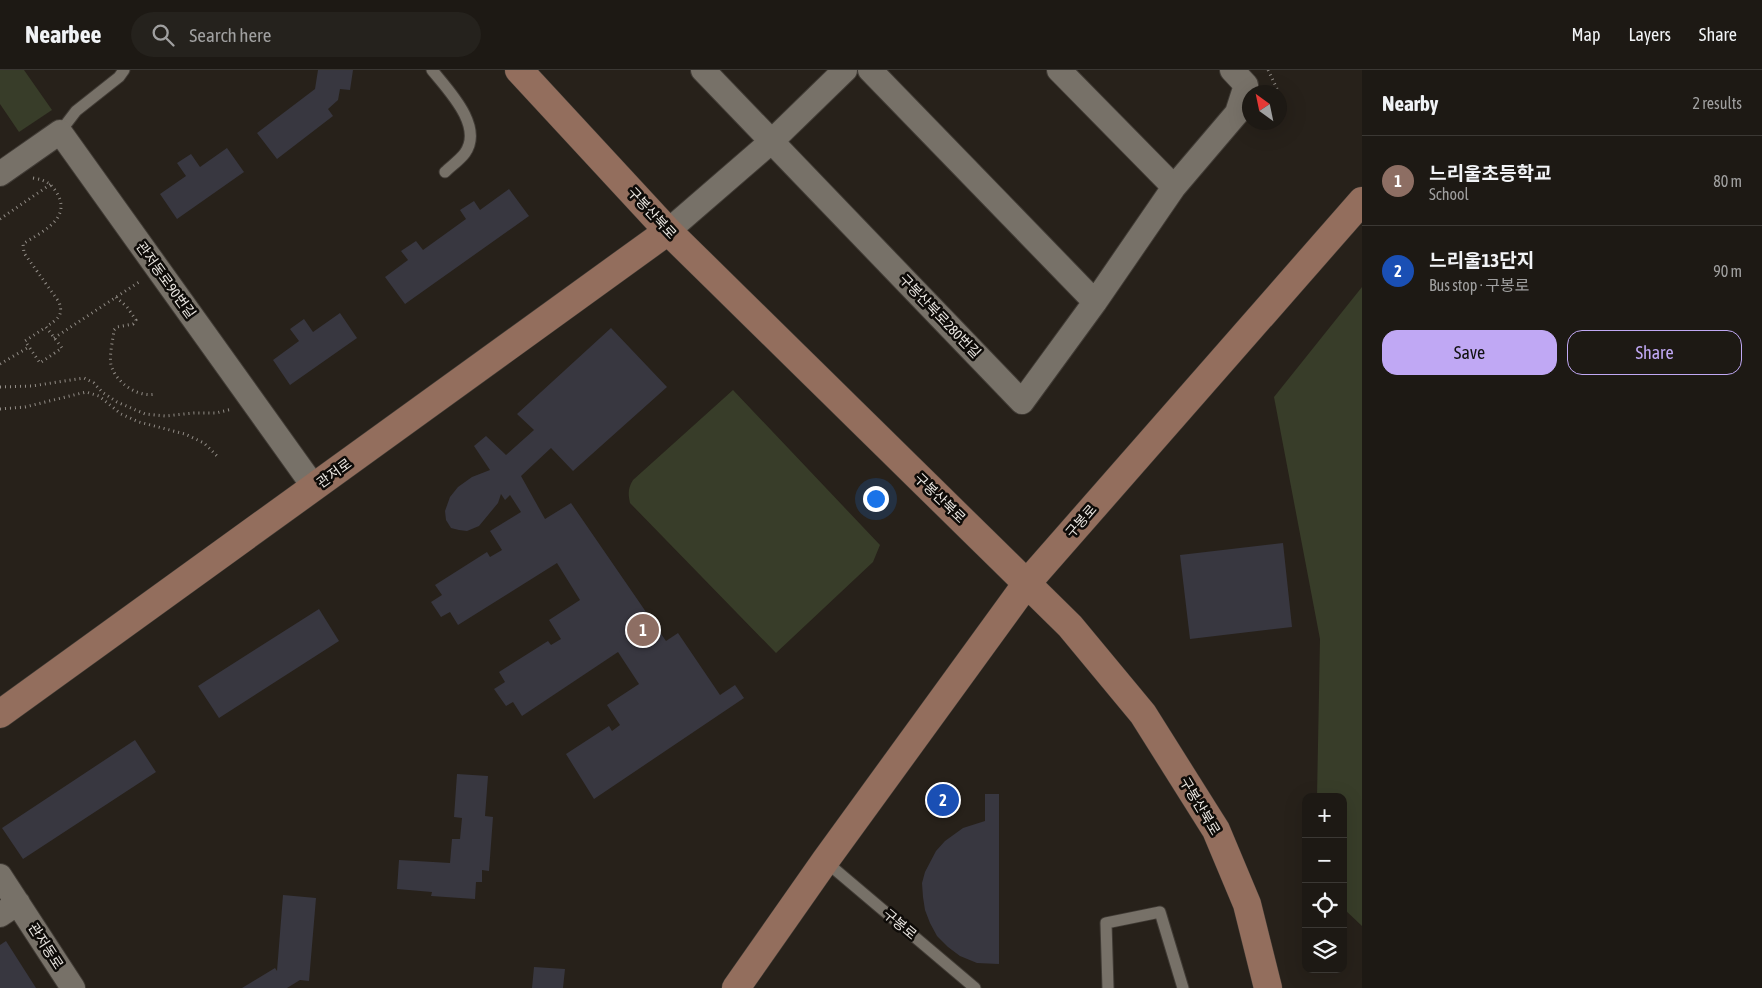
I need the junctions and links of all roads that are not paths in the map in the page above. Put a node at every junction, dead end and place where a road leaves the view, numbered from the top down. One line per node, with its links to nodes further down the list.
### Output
1 (124, 70): 9 (lane)
2 (432, 70): 11 (lane)
3 (519, 70): 15 (main road, 구봉산북로)
4 (703, 70): 10 (street, 구봉산북로280번길)
5 (845, 70): 10 (street)
6 (870, 70): 16 (street)
7 (1059, 70): 13 (street)
8 (1232, 70): 13 (street, 구봉산북로280번길)
9 (60, 132): 12 (street); 17 (street, 관저동로90번길)
10 (772, 140): 15 (street); 16 (street, 구봉산북로280번길)
11 (444, 172)
12 (0, 174)
13 (1174, 187): 16 (street, 구봉산북로280번길)
14 (1362, 201): 18 (main road, 구봉로)
15 (668, 232): 17 (main road, 관저로); 18 (main road, 구봉산북로)
16 (1095, 302)
17 (314, 487): 19 (main road, 관저로)
18 (1027, 584): 20 (main road, 구봉로); 28 (main road, 구봉산북로)
19 (0, 714)
20 (825, 861): 24 (main road, 구봉로); 25 (lane, 구봉로)
21 (0, 876): 22 (street, 관저동로)
22 (9, 909): 23 (street, 관저동로)
23 (73, 988)
24 (736, 988)
25 (975, 988)
26 (1108, 988): 27 (lane)
27 (1183, 988)
28 (1268, 988)

